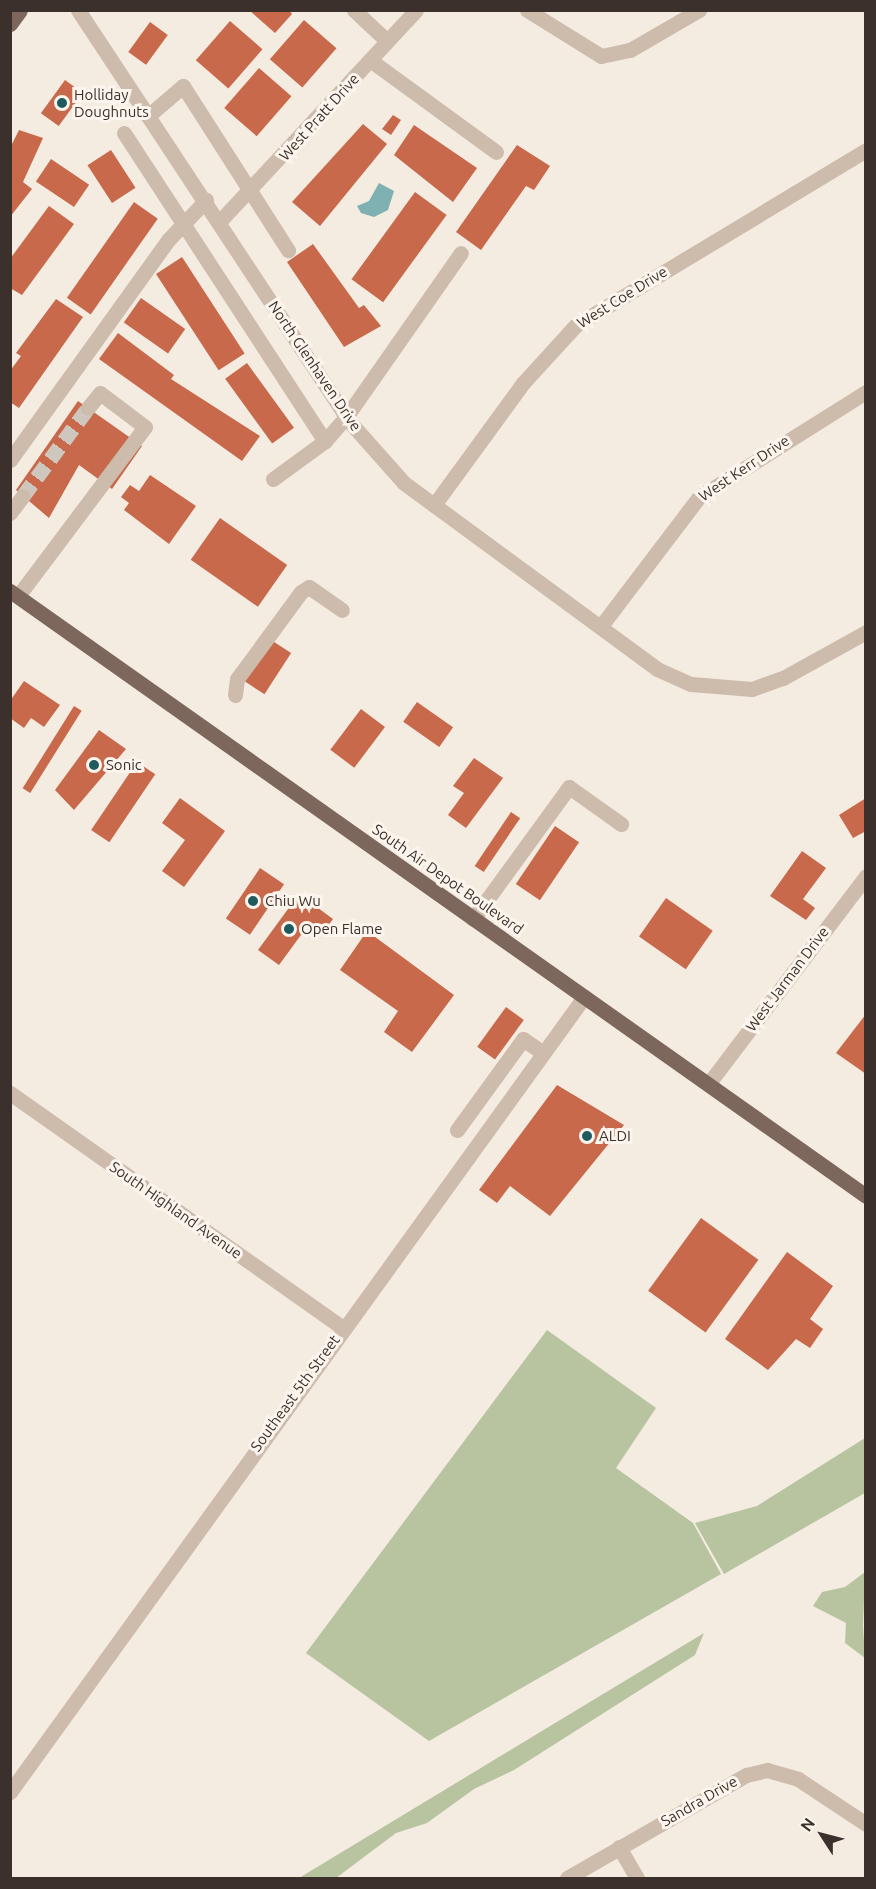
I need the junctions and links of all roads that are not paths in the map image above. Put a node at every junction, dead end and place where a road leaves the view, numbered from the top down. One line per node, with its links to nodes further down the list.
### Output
1 (20, 10): 7 (main road)
2 (78, 10): 10 (street, North Glenhaven Drive)
3 (354, 10): 8 (street)
4 (416, 10): 8 (street, West Pratt Drive)
5 (527, 10): 6 (street)
6 (699, 10)
7 (10, 24)
8 (387, 41): 9 (street, West Pratt Drive)
9 (370, 60): 13 (street); 14 (street, West Pratt Drive)
10 (148, 116): 14 (street); 15 (street, North Glenhaven Drive)
11 (124, 133): 17 (street)
12 (866, 150): 27 (street, West Coe Drive)
13 (496, 152)
14 (250, 192): 16 (street, West Pratt Drive); 18 (street)
15 (206, 200): 16 (street, North Glenhaven Drive); 17 (street)
16 (220, 221): 22 (street, North Glenhaven Drive)
17 (182, 224): 23 (street); 24 (street)
18 (288, 250)
19 (461, 253): 22 (street)
20 (866, 392): 31 (street, West Kerr Drive)
21 (88, 408): 29 (street)
22 (346, 417): 23 (street); 27 (street, North Glenhaven Drive)
23 (325, 441): 25 (street)
24 (10, 460)
25 (273, 479)
26 (24, 496): 28 (street)
27 (434, 505): 31 (street, North Glenhaven Drive)
28 (10, 513)
29 (14, 594): 36 (main road, South Air Depot Boulevard)
30 (342, 610): 33 (street)
31 (601, 626): 32 (street, North Glenhaven Drive)
32 (866, 632)
33 (235, 695)
34 (621, 824): 36 (street)
35 (866, 876): 39 (street, West Jarman Drive)
36 (473, 919): 37 (main road, South Air Depot Boulevard)
37 (584, 997): 38 (street, Southeast 5th Street); 39 (main road, South Air Depot Boulevard)
38 (543, 1053): 41 (street); 43 (street, Southeast 5th Street)
39 (709, 1083): 42 (main road, South Air Depot Boulevard)
40 (10, 1093): 43 (street, South Highland Avenue)
41 (457, 1130)
42 (866, 1196)
43 (342, 1327): 44 (street, Southeast 5th Street)
44 (10, 1792)
45 (866, 1824): 46 (street, Sandra Drive)
46 (620, 1847): 47 (street, Sandra Drive); 48 (street)
47 (567, 1878)
48 (637, 1878)

